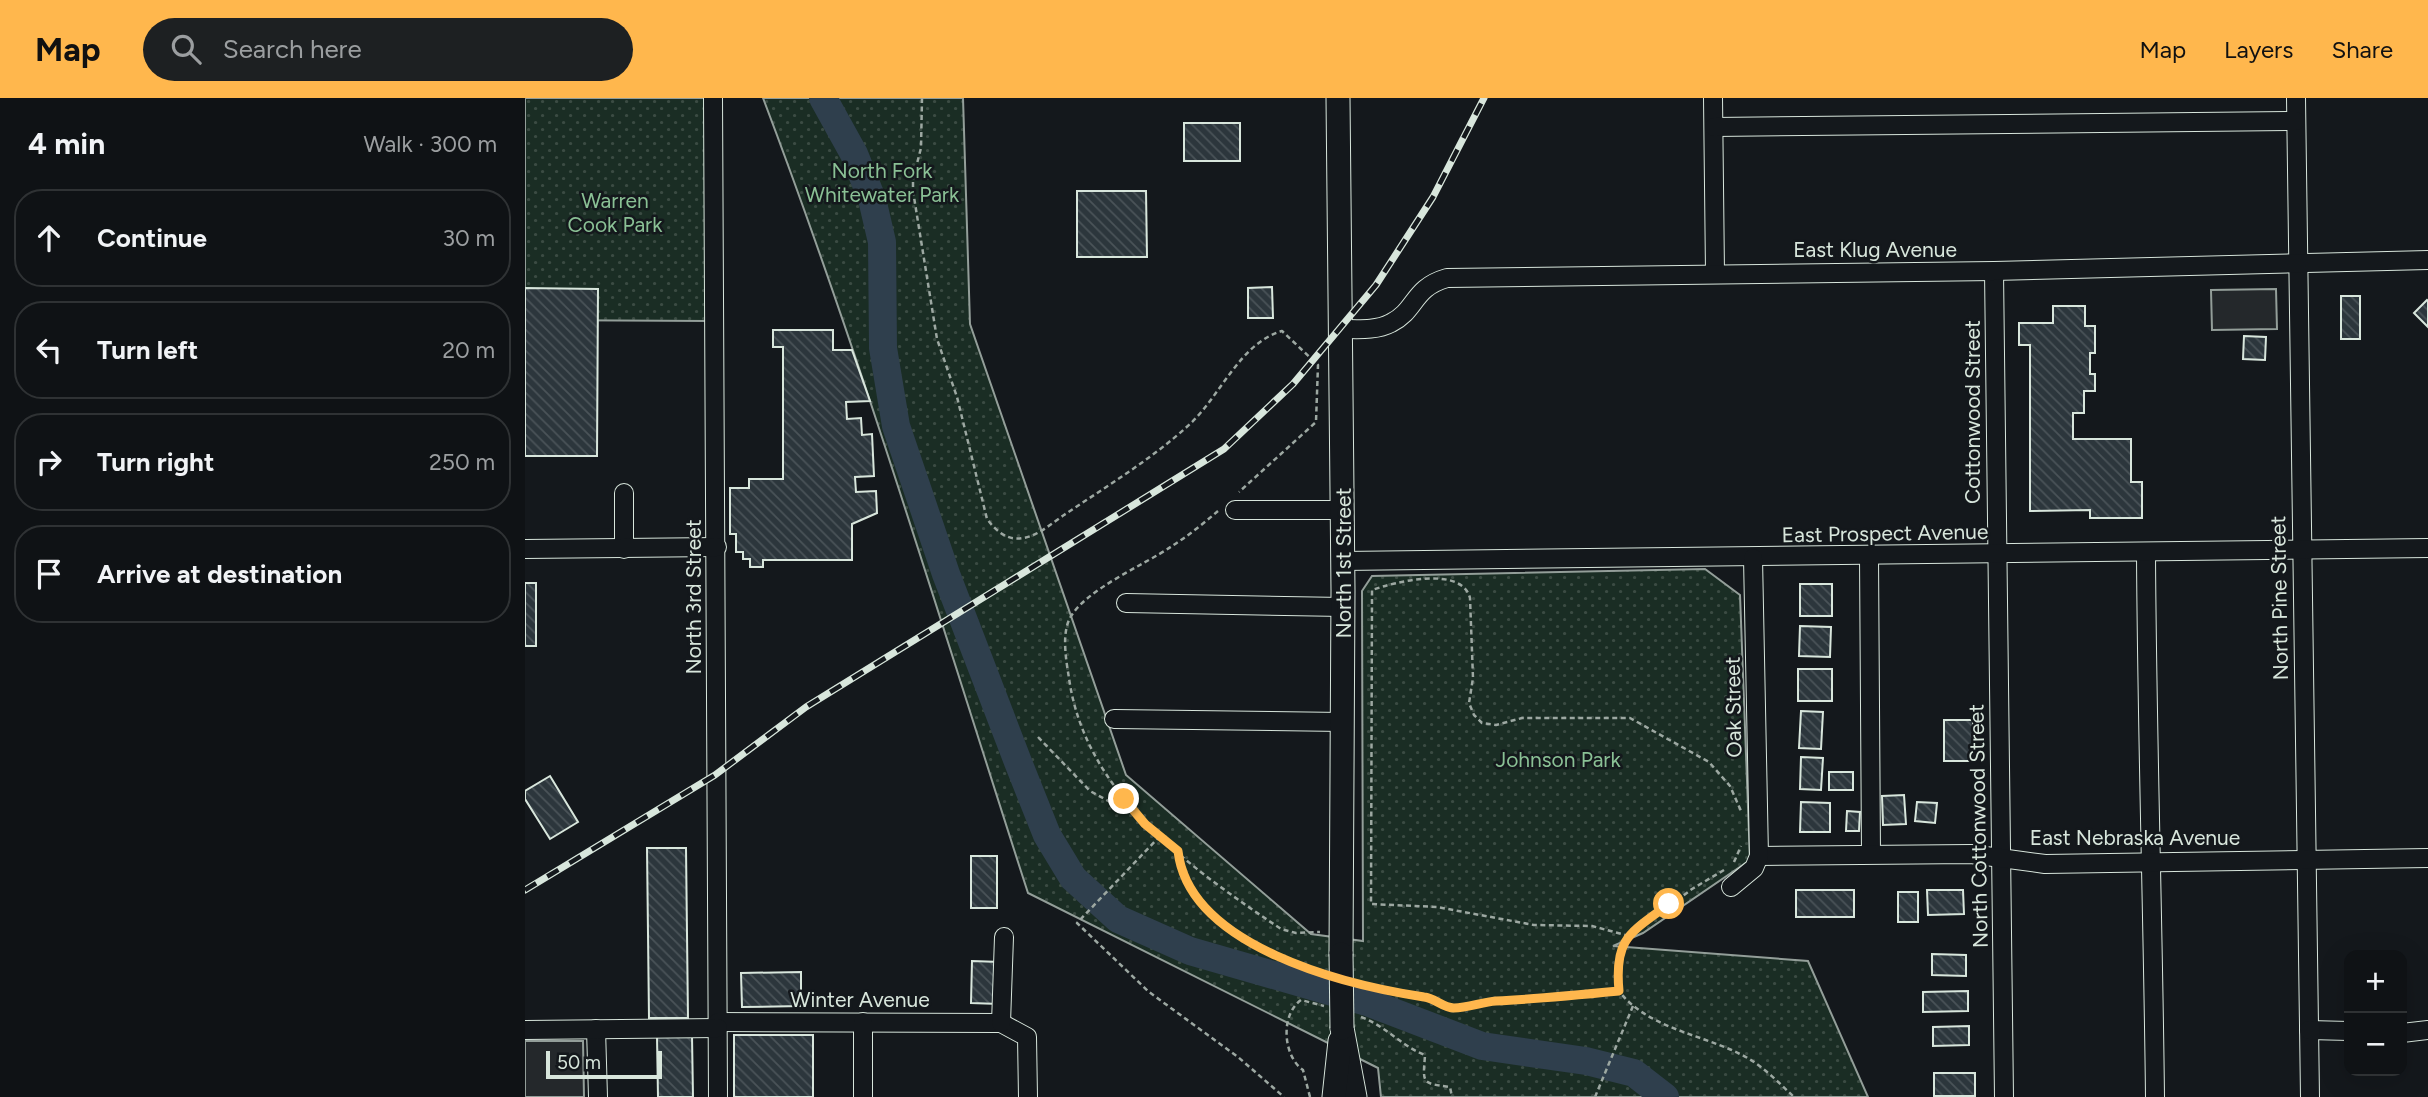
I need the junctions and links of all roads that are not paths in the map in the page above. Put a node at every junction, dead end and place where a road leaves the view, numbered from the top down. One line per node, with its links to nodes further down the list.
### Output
1 (713, 98): 15 (street, North 3rd Street)
2 (1338, 98): 11 (main road, North 1st Street)
3 (1713, 98): 6 (street)
4 (2296, 98): 5 (street, North Pine Street)
5 (2296, 121): 6 (street); 8 (street, North Pine Street)
6 (1714, 127): 10 (street)
7 (2428, 260): 8 (street, East Klug Avenue)
8 (2299, 265): 9 (street, East Klug Avenue); 19 (street, North Pine Street)
9 (1994, 271): 10 (street, East Klug Avenue); 21 (street, Cottonwood Street)
10 (1715, 273): 11 (street, East Klug Avenue)
11 (1341, 329): 14 (main road, North 1st Street)
12 (624, 493): 18 (street)
13 (1230, 505): 14 (street)
14 (1343, 510): 24 (main road, North 1st Street)
15 (717, 547): 18 (street); 39 (street, North 3rd Street)
16 (2428, 548): 19 (street, East Prospect Avenue)
17 (525, 549): 18 (street)
18 (624, 549)
19 (2300, 550): 20 (street, East Prospect Avenue); 33 (street, North Pine Street)
20 (2146, 553): 21 (street, East Prospect Avenue); 34 (street)
21 (1995, 554): 22 (street, East Prospect Avenue); 31 (street, North Cottonwood Street)
22 (1869, 557): 23 (street, East Prospect Avenue); 29 (street)
23 (1753, 558): 24 (street, East Prospect Avenue); 30 (street, Oak Street)
24 (1343, 561): 26 (main road, North 1st Street)
25 (1126, 603): 26 (street)
26 (1343, 607): 28 (main road, North 1st Street)
27 (1114, 719): 28 (street)
28 (1343, 722): 40 (main road, North 1st Street, bridge)
29 (1871, 854): 30 (street, East Nebraska Avenue); 31 (street, East Nebraska Avenue)
30 (1759, 856): 35 (street)
31 (2002, 858): 34 (street, East Nebraska Avenue); 53 (street, North Cottonwood Street)
32 (2428, 858): 33 (street, East Nebraska Avenue)
33 (2307, 859): 34 (street, East Nebraska Avenue); 43 (street, North Pine Street)
34 (2152, 862): 54 (street)
35 (1731, 887)
36 (1004, 937): 38 (street)
37 (863, 1022): 38 (street, Winter Avenue); 39 (street, Winter Avenue); 49 (street)
38 (1001, 1023): 50 (street)
39 (718, 1025): 41 (street, Winter Avenue); 48 (street, North 3rd Street)
40 (1342, 1028): 51 (main road, North 1st Street); 52 (main road, North 1st Street)
41 (596, 1029): 42 (street, Winter Avenue); 47 (street)
42 (525, 1030)
43 (2309, 1030): 45 (street); 55 (street, North Pine Street)
44 (2428, 1030): 46 (street)
45 (2344, 1031)
46 (2407, 1032)
47 (597, 1097)
48 (718, 1097)
49 (863, 1097)
50 (1028, 1097)
51 (1333, 1097)
52 (1355, 1097)
53 (2004, 1097)
54 (2155, 1097)
55 (2310, 1097)

